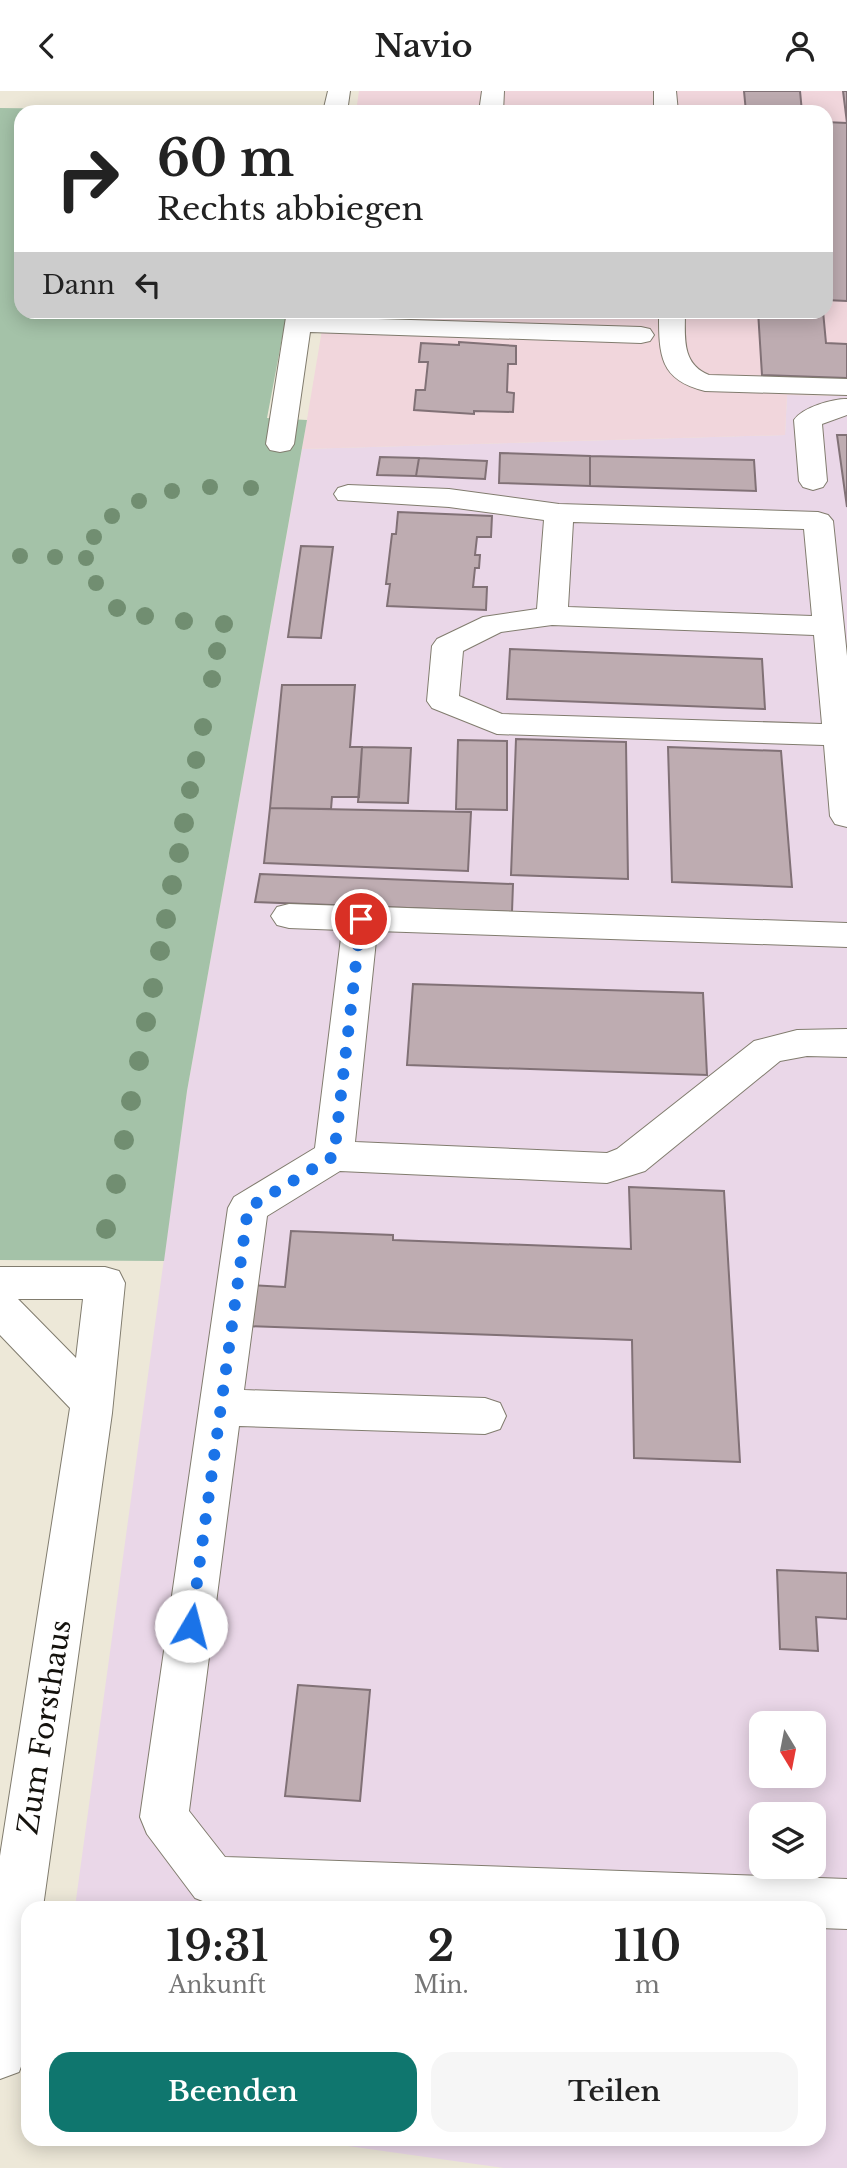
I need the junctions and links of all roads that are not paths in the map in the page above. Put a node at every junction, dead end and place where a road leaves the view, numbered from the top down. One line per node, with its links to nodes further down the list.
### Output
1 (672, 319): 4 (street)
2 (298, 323): 3 (street); 6 (street)
3 (640, 335)
4 (847, 387)
5 (847, 407): 7 (street)
6 (280, 444)
7 (813, 481)
8 (348, 494): 9 (street)
9 (559, 513): 10 (street); 11 (street)
10 (552, 616): 11 (street); 12 (street)
11 (828, 626): 12 (street)
12 (839, 735): 13 (street)
13 (847, 816)
14 (289, 916): 15 (street)
15 (361, 919): 16 (street); 18 (street)
16 (847, 935)
17 (847, 1043): 18 (street)
18 (334, 1156): 22 (street)
19 (0, 1283): 21 (street, Zum Forsthaus)
20 (0, 1308): 21 (street)
21 (92, 1402): 27 (street, Zum Forsthaus)
22 (220, 1407): 23 (street); 24 (street)
23 (485, 1416)
24 (764, 1901)
25 (826, 1903): 26 (street)
26 (847, 1904)
27 (0, 2053)

